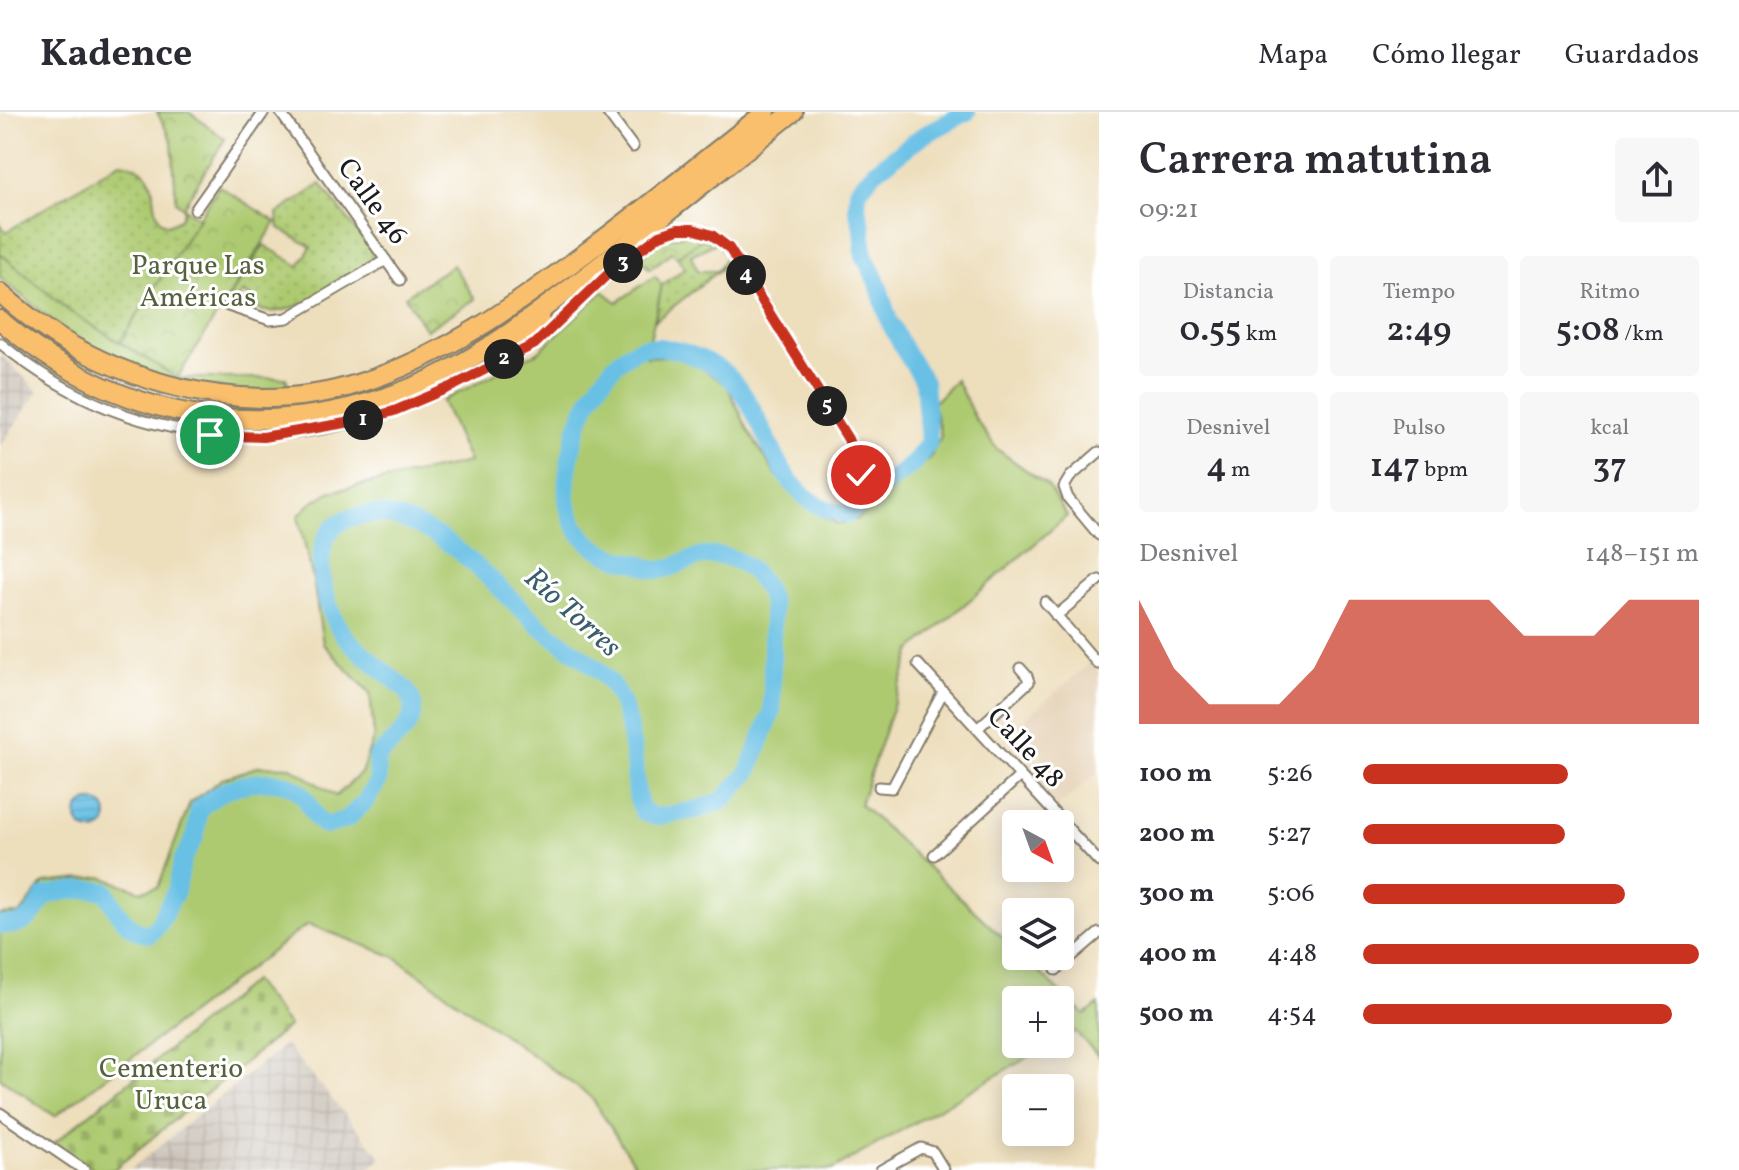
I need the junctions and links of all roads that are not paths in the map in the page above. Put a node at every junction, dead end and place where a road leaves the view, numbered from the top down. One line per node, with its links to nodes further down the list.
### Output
1 (264, 112): 7 (street)
2 (280, 112): 8 (street, Calle 46)
3 (607, 112): 6 (street)
4 (766, 112): 11 (highway)
5 (793, 112): 10 (highway)
6 (633, 147)
7 (195, 210)
8 (386, 260): 9 (street, Calle 46); 12 (street)
9 (400, 280)
10 (582, 280): 13 (highway); 15 (highway)
11 (0, 293)
12 (228, 306)
13 (0, 320)
14 (0, 343): 15 (street)
15 (502, 360): 17 (street)
16 (1099, 452): 18 (street)
17 (861, 475)
18 (1099, 535)
19 (1099, 580): 21 (street)
20 (1045, 602): 21 (street)
21 (1056, 616): 23 (street)
22 (918, 664): 25 (street, Calle 48)
23 (1098, 664)
24 (1020, 668): 26 (street)
25 (943, 692): 26 (street, Calle 48); 28 (street)
26 (977, 729): 27 (street, Calle 48)
27 (1020, 776): 29 (street); 30 (street, Calle 48)
28 (879, 787)
29 (934, 855)
30 (1099, 862)
31 (1099, 933): 32 (street)
32 (1074, 955)
33 (0, 1113): 34 (street)
34 (84, 1170)
35 (881, 1170): 36 (street)
36 (944, 1170)

